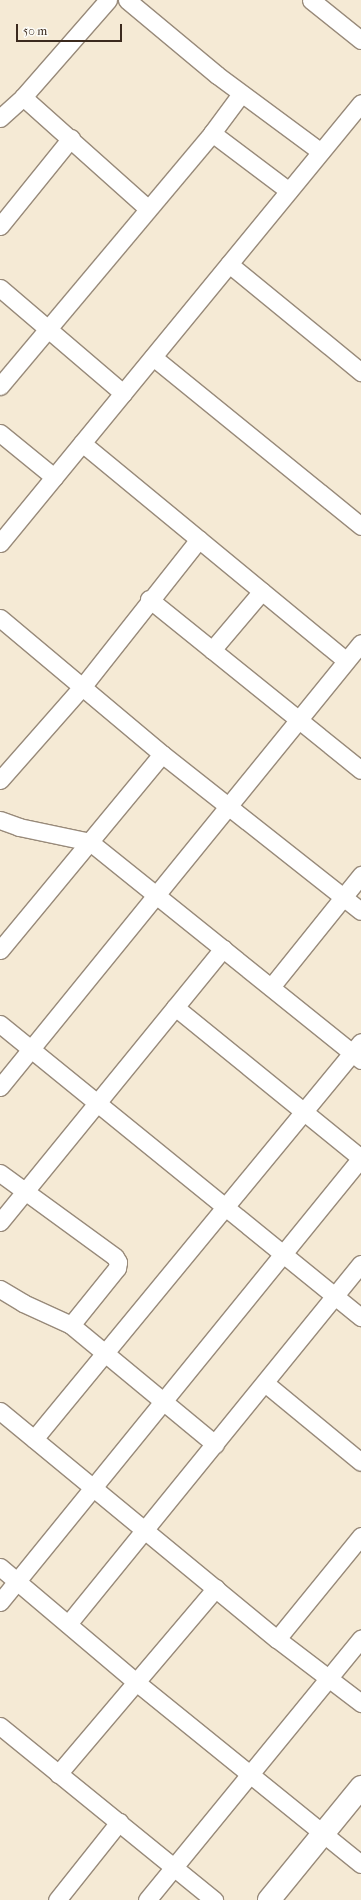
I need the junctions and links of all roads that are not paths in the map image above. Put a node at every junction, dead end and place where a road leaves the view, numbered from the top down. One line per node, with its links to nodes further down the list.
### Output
1 (108, 0): 6 (street)
2 (127, 0): 5 (street)
3 (317, 2): 4 (street)
4 (361, 40)
5 (241, 94): 9 (street); 11 (street)
6 (23, 97): 8 (street); 10 (street)
7 (361, 102): 11 (street)
8 (0, 118)
9 (212, 133): 12 (street); 13 (street)
10 (70, 138): 13 (street); 14 (street)
11 (321, 152): 12 (street)
12 (288, 191): 15 (street)
13 (147, 208): 17 (street)
14 (0, 226)
15 (229, 264): 18 (street); 19 (street)
16 (0, 288): 17 (street)
17 (49, 327): 20 (street); 21 (street)
18 (152, 357): 21 (street); 25 (street)
19 (361, 372)
20 (0, 386)
21 (123, 393): 23 (street)
22 (0, 433): 24 (street)
23 (82, 443): 24 (street); 26 (street)
24 (54, 477): 27 (street)
25 (361, 526)
26 (199, 539): 28 (street); 29 (street)
27 (0, 543)
28 (262, 591): 32 (street); 33 (street)
29 (149, 599): 32 (street); 34 (street)
30 (0, 618): 34 (street)
31 (361, 643): 33 (street)
32 (212, 650): 35 (street)
33 (346, 661): 35 (street)
34 (83, 686): 36 (street); 38 (street)
35 (298, 720): 37 (street); 39 (street)
36 (162, 754): 39 (street); 41 (street)
37 (361, 770)
38 (0, 780)
39 (229, 805): 43 (street); 44 (street)
40 (0, 820): 41 (street)
41 (90, 842): 43 (street); 47 (street)
42 (361, 874): 44 (street)
43 (156, 895): 46 (street); 51 (street)
44 (343, 896): 45 (street); 48 (street)
45 (361, 911)
46 (223, 949): 48 (street); 49 (street)
47 (0, 950)
48 (271, 987): 52 (street)
49 (175, 1008): 54 (street); 55 (street)
50 (0, 1024): 51 (street)
51 (30, 1049): 53 (street); 54 (street)
52 (358, 1051): 55 (street)
53 (0, 1087)
54 (97, 1103): 58 (street); 59 (street)
55 (304, 1111): 56 (street); 59 (street)
56 (361, 1158): 61 (street)
57 (0, 1173): 58 (street)
58 (25, 1190): 60 (street); 66 (street)
59 (225, 1207): 61 (street); 67 (street)
60 (0, 1222)
61 (283, 1254): 64 (street); 69 (street)
62 (361, 1264): 64 (street)
63 (1, 1292): 66 (street)
64 (336, 1295): 65 (street); 68 (street)
65 (361, 1317)
66 (70, 1325): 67 (street)
67 (105, 1352): 69 (street); 71 (street)
68 (265, 1383): 72 (street); 73 (street)
69 (163, 1401): 72 (street); 74 (street)
70 (0, 1411): 71 (street)
71 (34, 1439): 74 (street)
72 (215, 1444): 75 (street)
73 (361, 1462)
74 (93, 1487): 75 (street); 78 (street)
75 (144, 1529): 79 (street); 81 (street)
76 (361, 1536): 82 (street)
77 (0, 1568): 78 (street)
78 (17, 1581): 80 (street); 81 (street)
79 (216, 1588): 82 (street); 85 (street)
80 (0, 1602)
81 (68, 1624): 85 (street)
82 (277, 1639): 84 (street)
83 (361, 1639): 84 (street)
84 (329, 1678): 86 (street); 88 (street)
85 (136, 1682): 88 (street); 89 (street)
86 (361, 1703)
87 (0, 1726): 89 (street)
88 (251, 1773): 92 (street); 94 (street)
89 (58, 1774): 91 (street)
90 (361, 1787): 92 (main road)
91 (119, 1822): 94 (street); 95 (street)
92 (323, 1833): 93 (street); 98 (main road)
93 (361, 1864)
94 (174, 1867): 96 (street); 97 (street)
95 (57, 1900)
96 (147, 1900)
97 (214, 1900)
98 (269, 1900)

